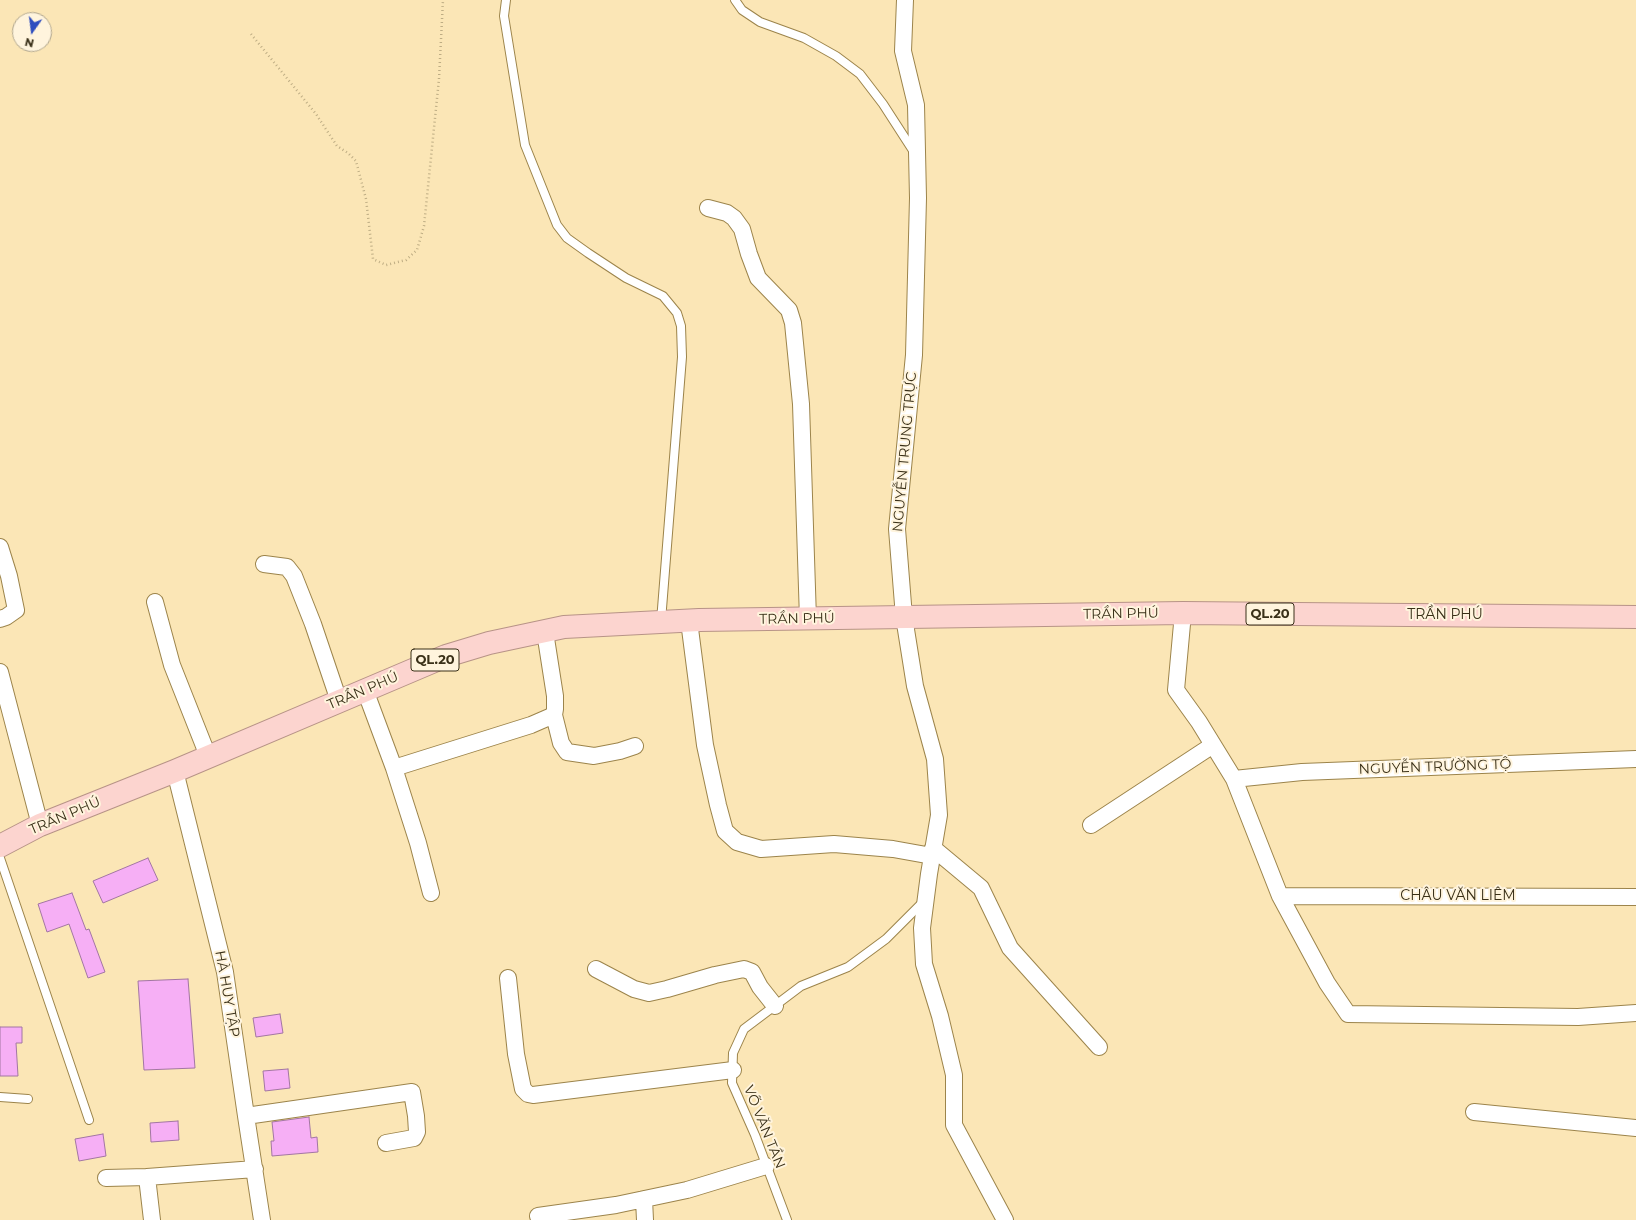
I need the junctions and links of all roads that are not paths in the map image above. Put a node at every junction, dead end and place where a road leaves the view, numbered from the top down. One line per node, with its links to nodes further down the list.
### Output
1 (506, 0): 15 (lane)
2 (735, 0): 4 (lane)
3 (905, 0): 4 (street, NGUYỄN TRUNG TRỰC)
4 (917, 156): 10 (street, NGUYỄN TRUNG TRỰC)
5 (708, 208): 13 (street)
6 (0, 547): 12 (street)
7 (264, 564): 19 (street)
8 (154, 602): 23 (street)
9 (1183, 613): 10 (highway, TRẦN PHÚ / QL.20); 11 (highway, TRẦN PHÚ / QL.20); 21 (street)
10 (904, 617): 13 (highway, TRẦN PHÚ / QL.20); 31 (street, NGUYỄN TRUNG TRỰC)
11 (1636, 617)
12 (0, 619)
13 (808, 619): 14 (highway, TRẦN PHÚ / QL.20)
14 (689, 621): 15 (highway, TRẦN PHÚ / QL.20); 31 (street)
15 (661, 622): 16 (highway, TRẦN PHÚ / QL.20)
16 (545, 632): 18 (highway, TRẦN PHÚ / QL.20); 20 (street)
17 (0, 672): 28 (street)
18 (365, 690): 19 (highway, TRẦN PHÚ / QL.20); 25 (street)
19 (339, 701): 23 (highway, TRẦN PHÚ / QL.20)
20 (554, 715): 22 (street); 25 (street)
21 (1213, 745): 27 (street); 29 (street)
22 (635, 746)
23 (208, 756): 26 (highway, TRẦN PHÚ / QL.20)
24 (1636, 759): 27 (street, NGUYỄN TRƯỜNG TỘ)
25 (394, 768): 33 (street)
26 (175, 771): 28 (highway, TRẦN PHÚ / QL.20); 46 (street, HÀ HUY TẬP)
27 (1234, 779): 34 (street)
28 (40, 825): 30 (highway, TRẦN PHÚ / QL.20)
29 (1091, 825)
30 (0, 846)
31 (932, 852): 36 (street, NGUYỄN TRUNG TRỰC); 41 (street)
32 (0, 858): 47 (lane)
33 (430, 893)
34 (1280, 896): 35 (street, CHÂU VĂN LIÊM); 40 (street)
35 (1636, 897)
36 (925, 900): 39 (lane, VÕ VĂN TẦN); 60 (street, NGUYỄN TRUNG TRỰC)
37 (596, 969): 39 (street)
38 (508, 978): 42 (street)
39 (775, 1006): 42 (lane, VÕ VĂN TẦN)
40 (1636, 1013)
41 (1098, 1048)
42 (733, 1070): 50 (lane, VÕ VĂN TẦN)
43 (0, 1097): 44 (lane)
44 (28, 1099)
45 (1474, 1112): 48 (street)
46 (246, 1116): 49 (street); 51 (street, HÀ HUY TẬP)
47 (89, 1120)
48 (1636, 1128)
49 (386, 1143)
50 (766, 1166): 54 (street); 59 (lane, VÕ VĂN TẦN)
51 (255, 1169): 52 (street); 57 (street, HÀ HUY TẬP)
52 (147, 1177): 53 (street); 56 (street)
53 (106, 1178)
54 (644, 1199): 55 (street); 58 (street)
55 (538, 1216)
56 (152, 1220)
57 (262, 1220)
58 (645, 1220)
59 (787, 1220)
60 (1005, 1220)

